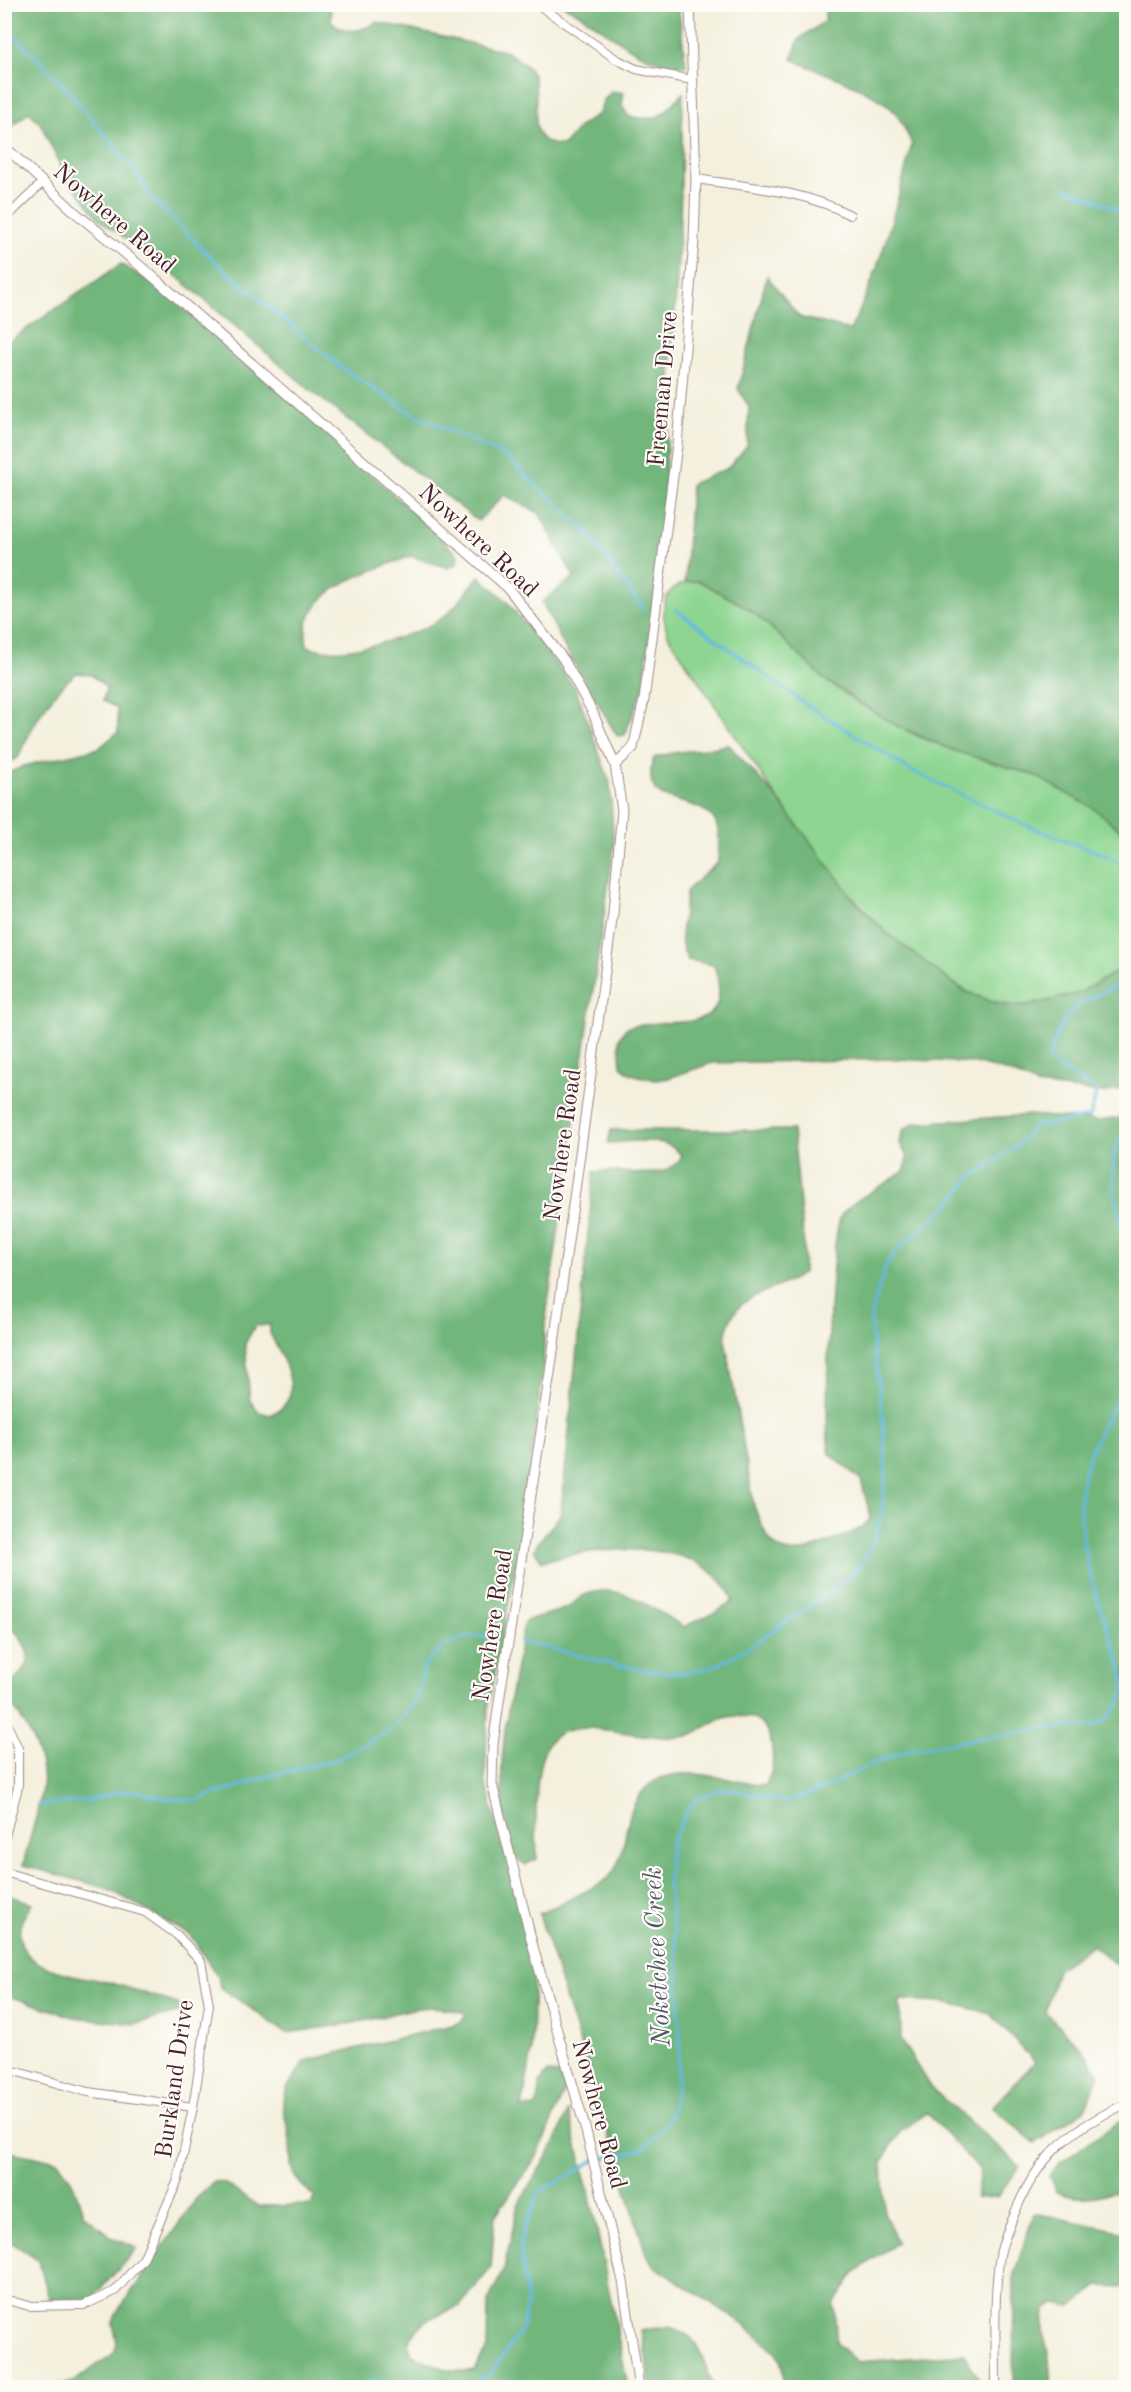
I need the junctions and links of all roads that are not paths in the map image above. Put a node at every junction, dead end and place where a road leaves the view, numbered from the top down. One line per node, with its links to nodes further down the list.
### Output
1 (537, 4): 3 (street)
2 (690, 4): 3 (street, Freeman Drive)
3 (692, 80): 5 (street, Freeman Drive)
4 (4, 146): 6 (street, Nowhere Road)
5 (696, 179): 7 (street); 9 (street, Freeman Drive)
6 (43, 182): 8 (street); 9 (street, Nowhere Road)
7 (850, 215)
8 (4, 220)
9 (615, 765): 17 (street, Nowhere Road)
10 (4, 1718): 11 (street)
11 (4, 1840)
12 (4, 1872): 15 (street, Burkland Drive)
13 (4, 2068): 15 (street)
14 (1126, 2104): 18 (street)
15 (194, 2107): 16 (street, Burkland Drive)
16 (4, 2299)
17 (639, 2388)
18 (996, 2388)

